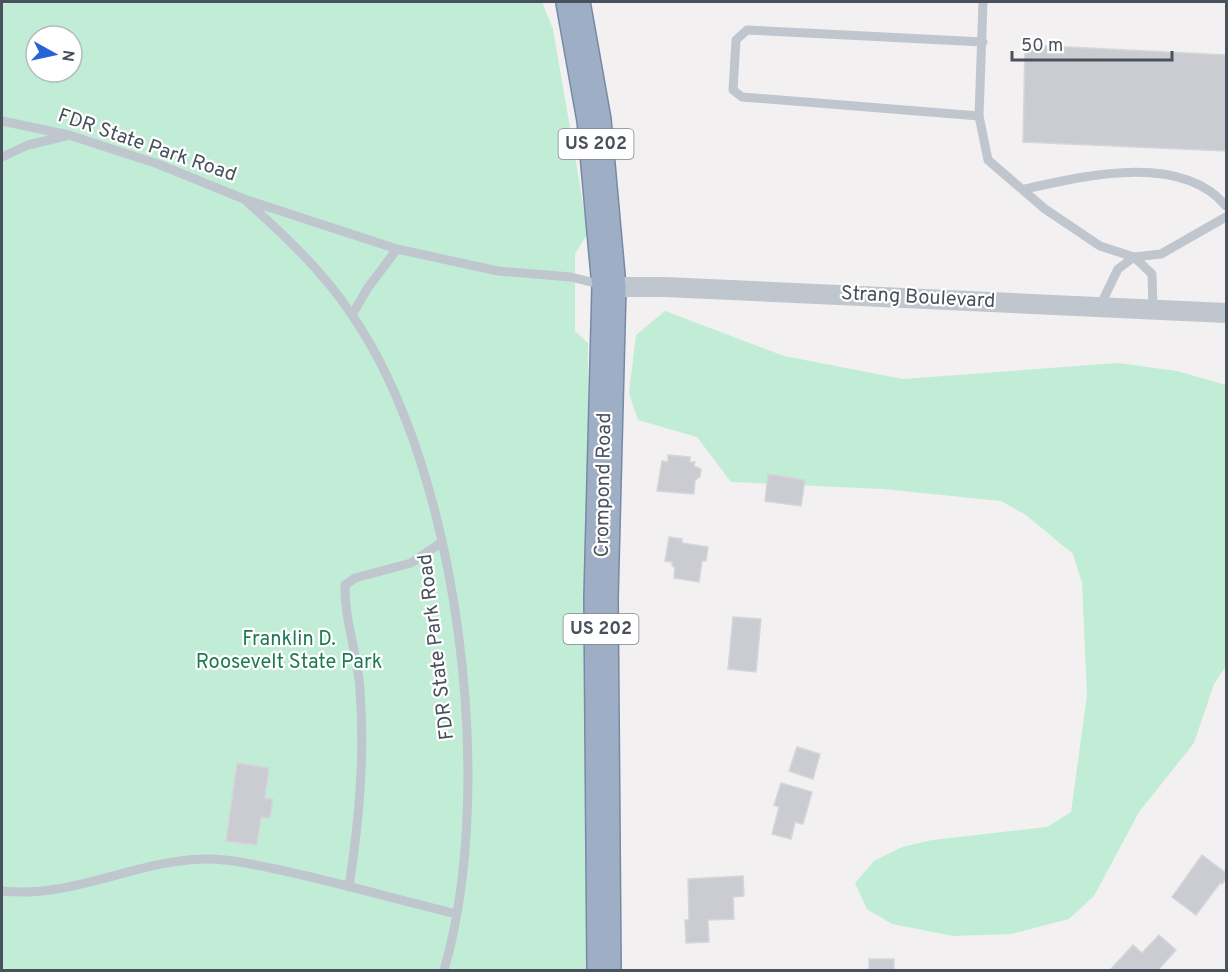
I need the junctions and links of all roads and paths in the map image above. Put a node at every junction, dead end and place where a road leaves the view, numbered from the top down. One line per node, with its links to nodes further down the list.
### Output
1 (573, 2): 14 (highway, Crompond Road / US 202)
2 (983, 2): 3 (lane)
3 (983, 42): 4 (lane); 4 (lane)
4 (979, 116): 8 (lane)
5 (2, 122): 6 (lane, FDR State Park Road)
6 (69, 135): 7 (lane); 9 (lane, FDR State Park Road)
7 (2, 157)
8 (1024, 189): 10 (lane); 13 (lane)
9 (244, 198): 12 (lane, FDR State Park Road); 18 (lane, FDR State Park Road)
10 (1227, 206)
11 (1227, 217): 13 (lane)
12 (397, 249): 14 (lane, FDR State Park Road); 18 (lane)
13 (1134, 256): 15 (lane); 16 (lane)
14 (609, 287): 15 (street, Strang Boulevard); 24 (highway, Crompond Road / US 202)
15 (1100, 306): 16 (street, Strang Boulevard)
16 (1153, 309): 17 (street, Strang Boulevard)
17 (1227, 313)
18 (352, 315): 19 (lane, FDR State Park Road)
19 (442, 542): 20 (lane); 22 (lane, FDR State Park Road)
20 (349, 887): 21 (lane); 22 (lane)
21 (2, 891)
22 (457, 915): 23 (lane, FDR State Park Road)
23 (444, 970)
24 (604, 970)

